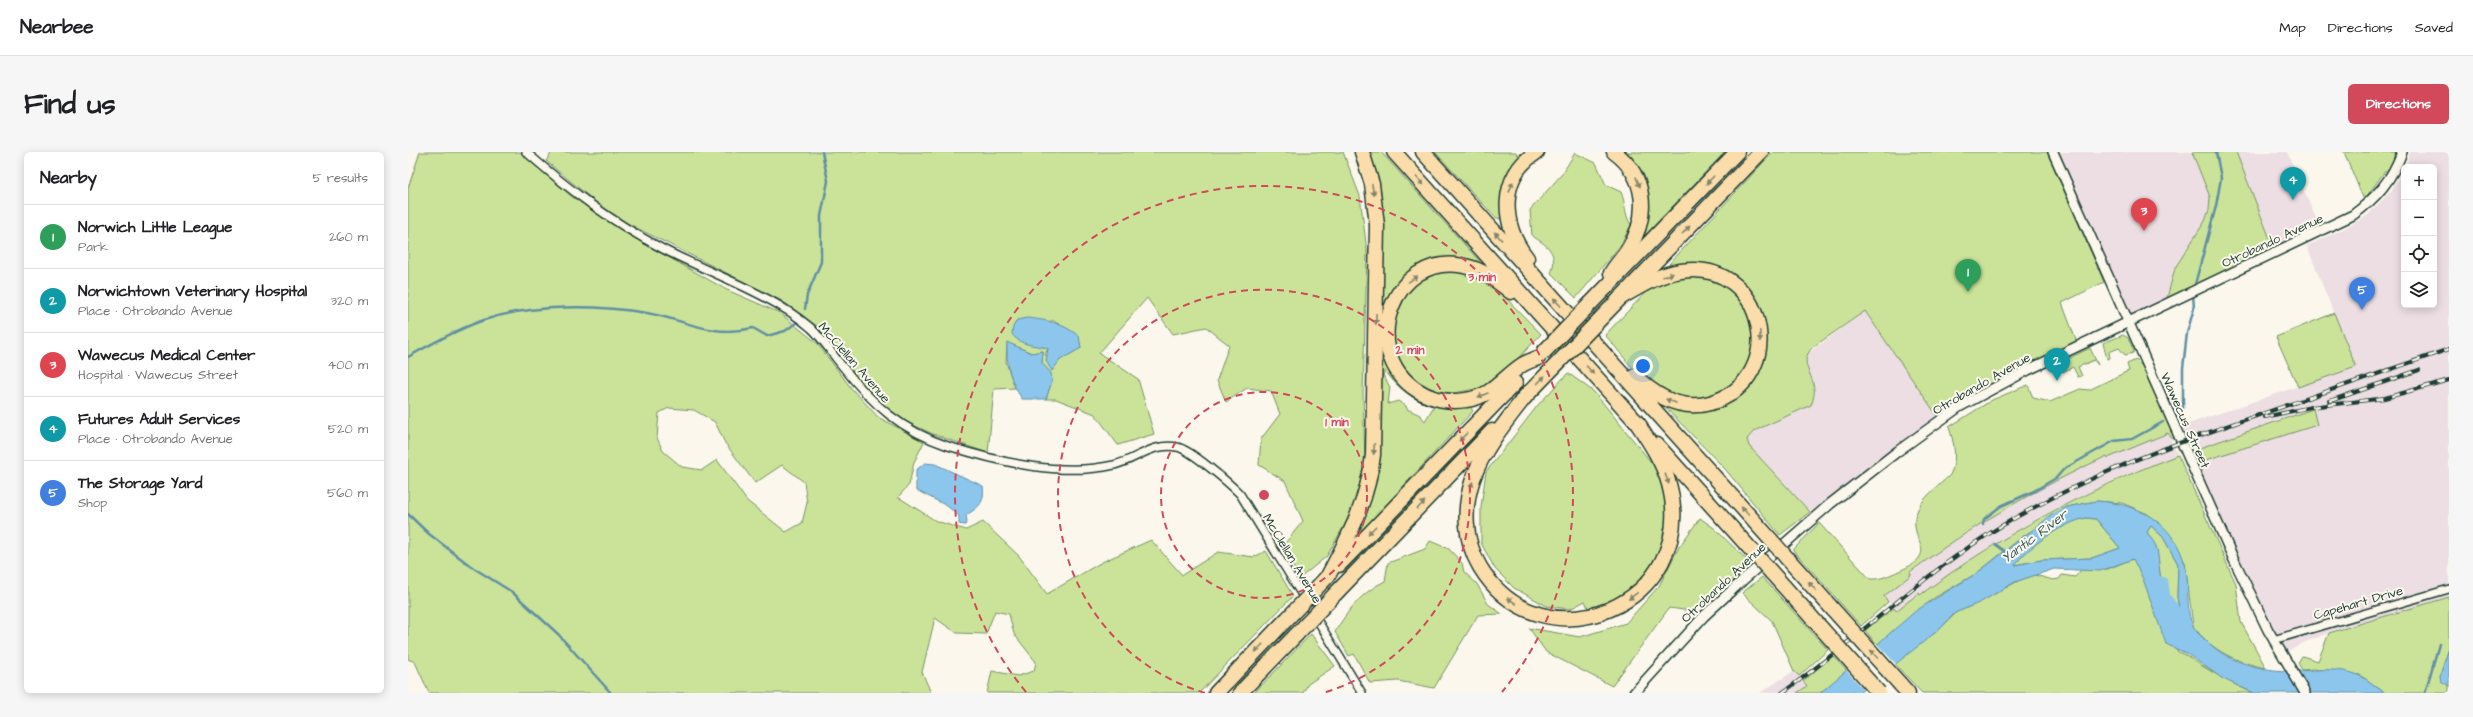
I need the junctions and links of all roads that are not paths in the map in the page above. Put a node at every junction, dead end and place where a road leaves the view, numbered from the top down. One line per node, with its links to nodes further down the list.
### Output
1 (526, 152): 26 (street, McClellan Avenue)
2 (1362, 152): 20 (highway, one-way to 20)
3 (1394, 152): 14 (highway, one-way to 14)
4 (1423, 152): 11 (highway, one-way to 4)
5 (1537, 152): 11 (highway, one-way to 5)
6 (1614, 152): 13 (highway, one-way to 13)
7 (1737, 152): 13 (highway, one-way to 13)
8 (1761, 152): 12 (highway, one-way to 8)
9 (2053, 152): 15 (street, Wawecus Street)
10 (2402, 152): 15 (street, Otrobando Avenue)
11 (1543, 286): 16 (highway, one-way to 11)
12 (1620, 298): 16 (highway, one-way to 16); 18 (highway, one-way to 12, bridge)
13 (1595, 299): 17 (highway, bridge)
14 (1545, 320): 17 (highway, one-way to 14); 19 (highway, one-way to 19)
15 (2127, 322): 22 (street, Wawecus Street); 27 (street, Otrobando Avenue)
16 (1602, 352): 23 (highway, one-way to 16, bridge)
17 (1540, 356): 20 (highway, one-way to 20)
18 (1528, 393): 19 (highway, one-way to 18); 25 (highway, one-way to 18, bridge)
19 (1635, 420): 28 (highway, bridge)
20 (1327, 577): 24 (highway, one-way to 24, bridge)
21 (2449, 589): 22 (street, Capehart Drive)
22 (2274, 640): 29 (street, Wawecus Street)
23 (1904, 688)
24 (1216, 693)
25 (1240, 693)
26 (1362, 693)
27 (1634, 693)
28 (1879, 693)
29 (2305, 693)

